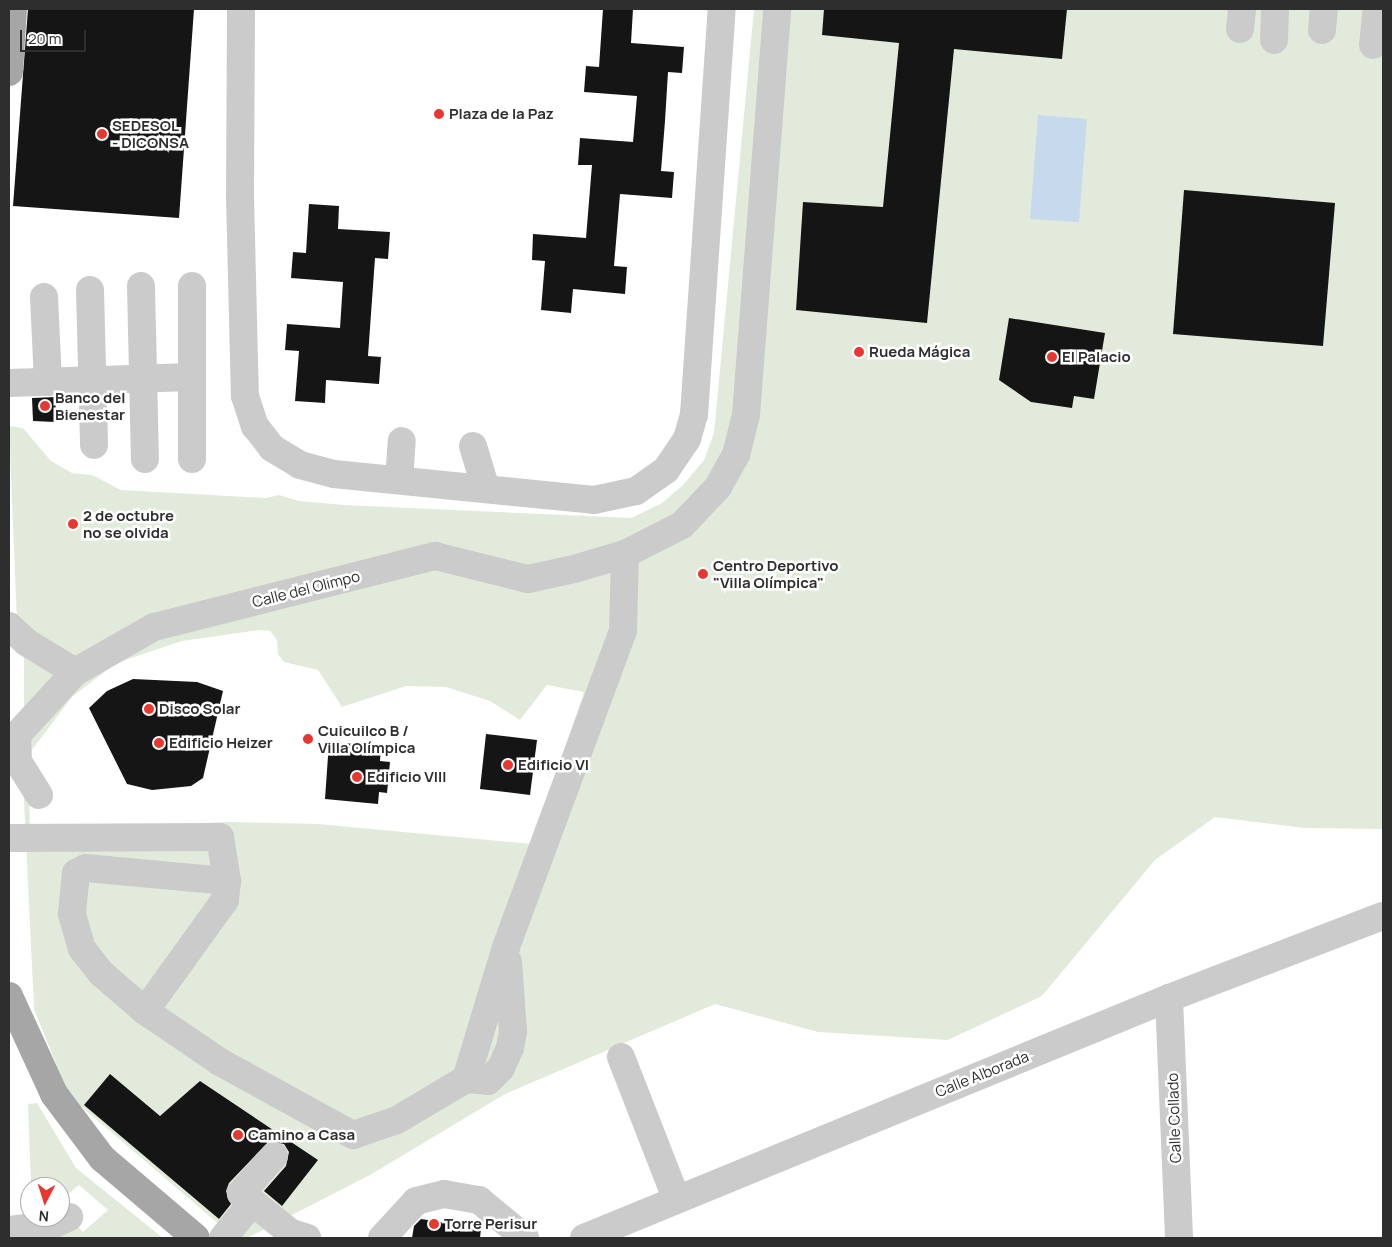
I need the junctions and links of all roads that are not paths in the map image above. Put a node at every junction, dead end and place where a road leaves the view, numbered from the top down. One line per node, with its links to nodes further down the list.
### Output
1 (13, 9): 9 (main road)
2 (241, 9): 24 (street)
3 (722, 9): 25 (street)
4 (777, 9): 26 (street, Calle del Olimpo)
5 (1275, 9): 7 (street)
6 (1377, 9): 8 (street)
7 (1274, 40)
8 (1373, 45)
9 (9, 72)
10 (141, 286): 15 (street)
11 (192, 286): 14 (street)
12 (90, 290): 16 (street)
13 (44, 298): 17 (street)
14 (192, 377): 15 (street); 23 (street)
15 (143, 379): 16 (street); 22 (street)
16 (92, 381): 17 (street); 20 (street)
17 (48, 382): 18 (street)
18 (9, 383)
19 (402, 441): 24 (street)
20 (94, 445)
21 (473, 446): 25 (street)
22 (145, 459)
23 (192, 459)
24 (400, 480): 25 (street)
25 (486, 489)
26 (625, 554): 28 (street, Calle del Olimpo); 35 (street)
27 (9, 626): 28 (street)
28 (75, 672): 29 (street, Calle del Olimpo)
29 (39, 795)
30 (9, 838): 31 (street)
31 (226, 881): 35 (street); 35 (street)
32 (1383, 916): 34 (street, Calle Alborada)
33 (9, 996): 42 (main road)
34 (1169, 998): 38 (street, Calle Alborada); 48 (street, Calle Collado)
35 (145, 1011)
36 (621, 1057): 38 (street)
37 (274, 1156): 39 (street)
38 (676, 1198): 47 (street, Calle Alborada)
39 (252, 1203): 43 (street); 44 (street)
40 (35, 1227): 41 (street)
41 (9, 1230)
42 (196, 1238)
43 (223, 1238)
44 (307, 1238)
45 (382, 1238): 46 (street)
46 (525, 1238)
47 (584, 1238)
48 (1179, 1238)

